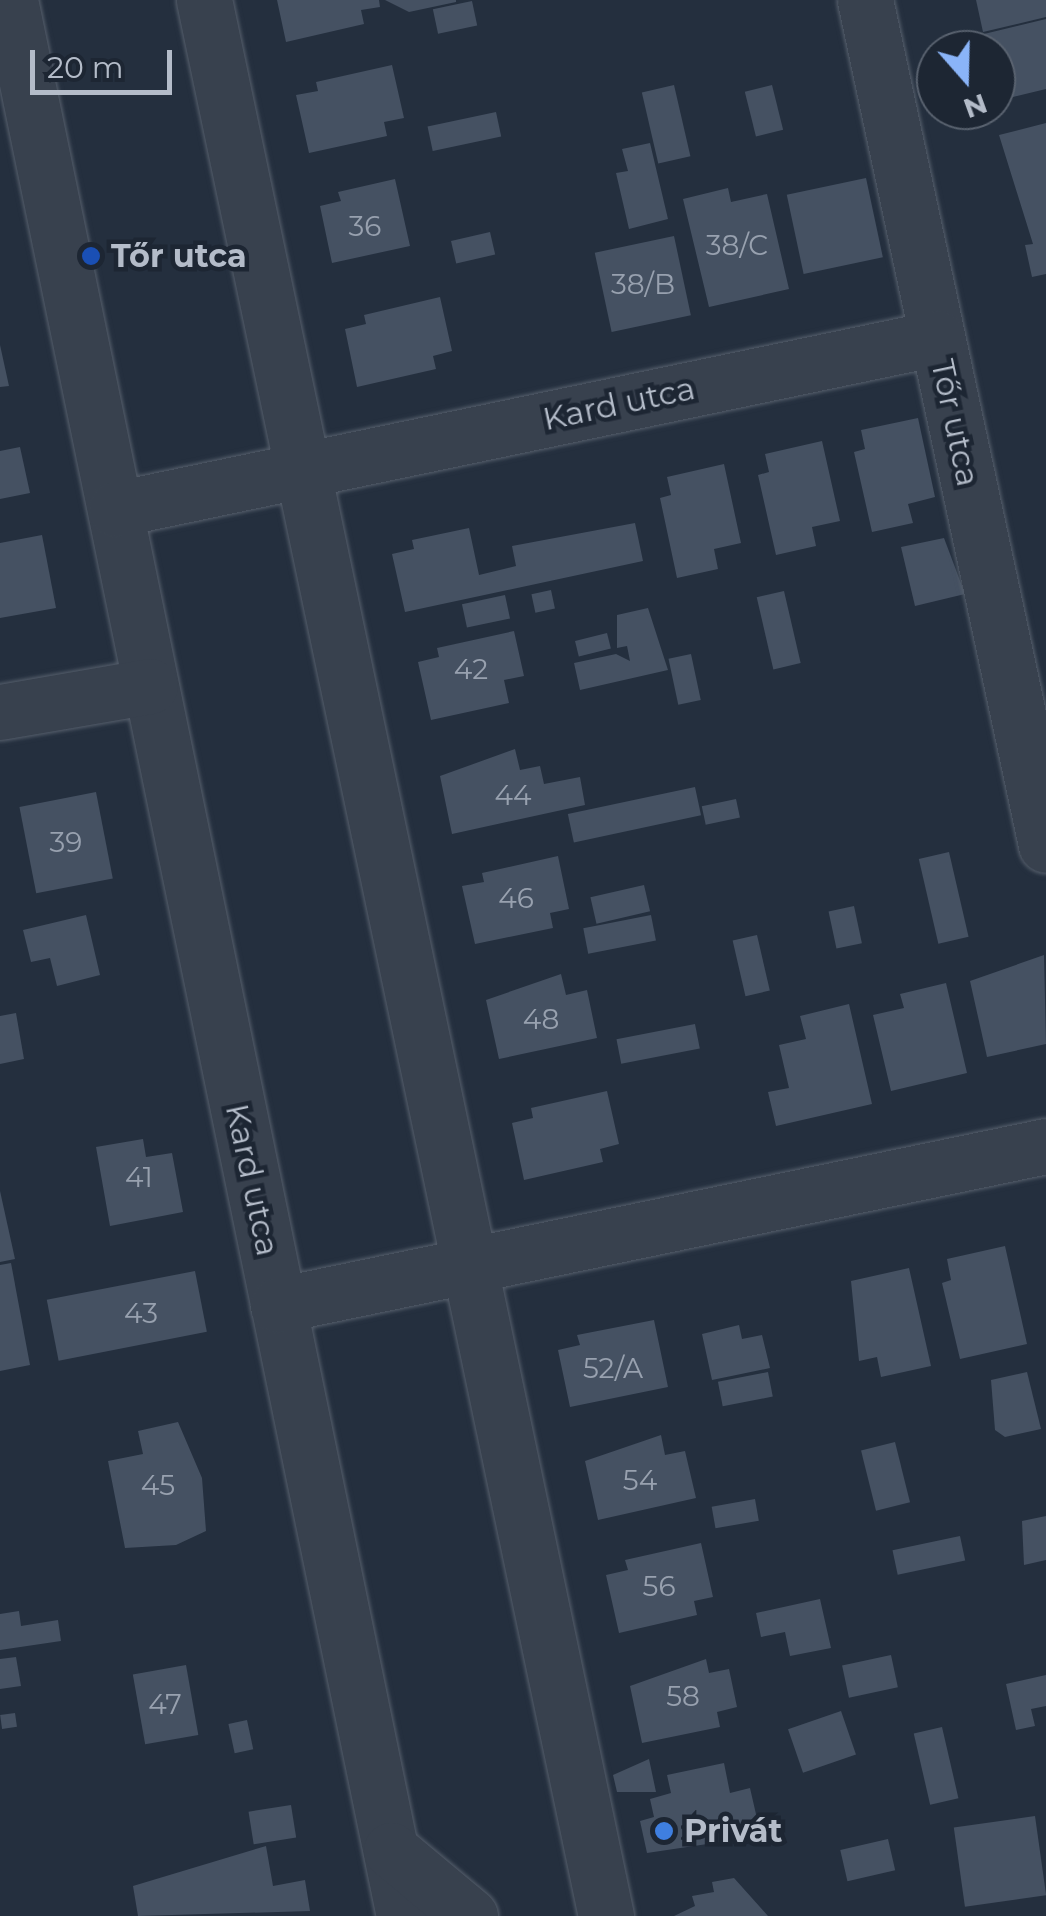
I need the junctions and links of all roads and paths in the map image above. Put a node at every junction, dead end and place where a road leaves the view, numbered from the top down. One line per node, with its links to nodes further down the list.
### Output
1 (10, 0): 6 (street, Kard utca)
2 (204, 0): 5 (street)
3 (866, 0): 4 (street, Tőr utca)
4 (937, 338): 5 (street, Kard utca); 9 (street, Tőr utca)
5 (300, 470): 6 (street, Kard utca); 11 (street)
6 (116, 509): 7 (street, Kard utca)
7 (150, 686): 8 (street); 12 (street, Kard utca)
8 (0, 712)
9 (1046, 846)
10 (1046, 1146): 11 (street)
11 (468, 1270): 12 (street); 16 (street)
12 (278, 1306): 13 (street, Kard utca)
13 (391, 1850): 14 (street, Kard utca); 15 (street)
14 (404, 1916)
15 (470, 1916)
16 (606, 1916)

